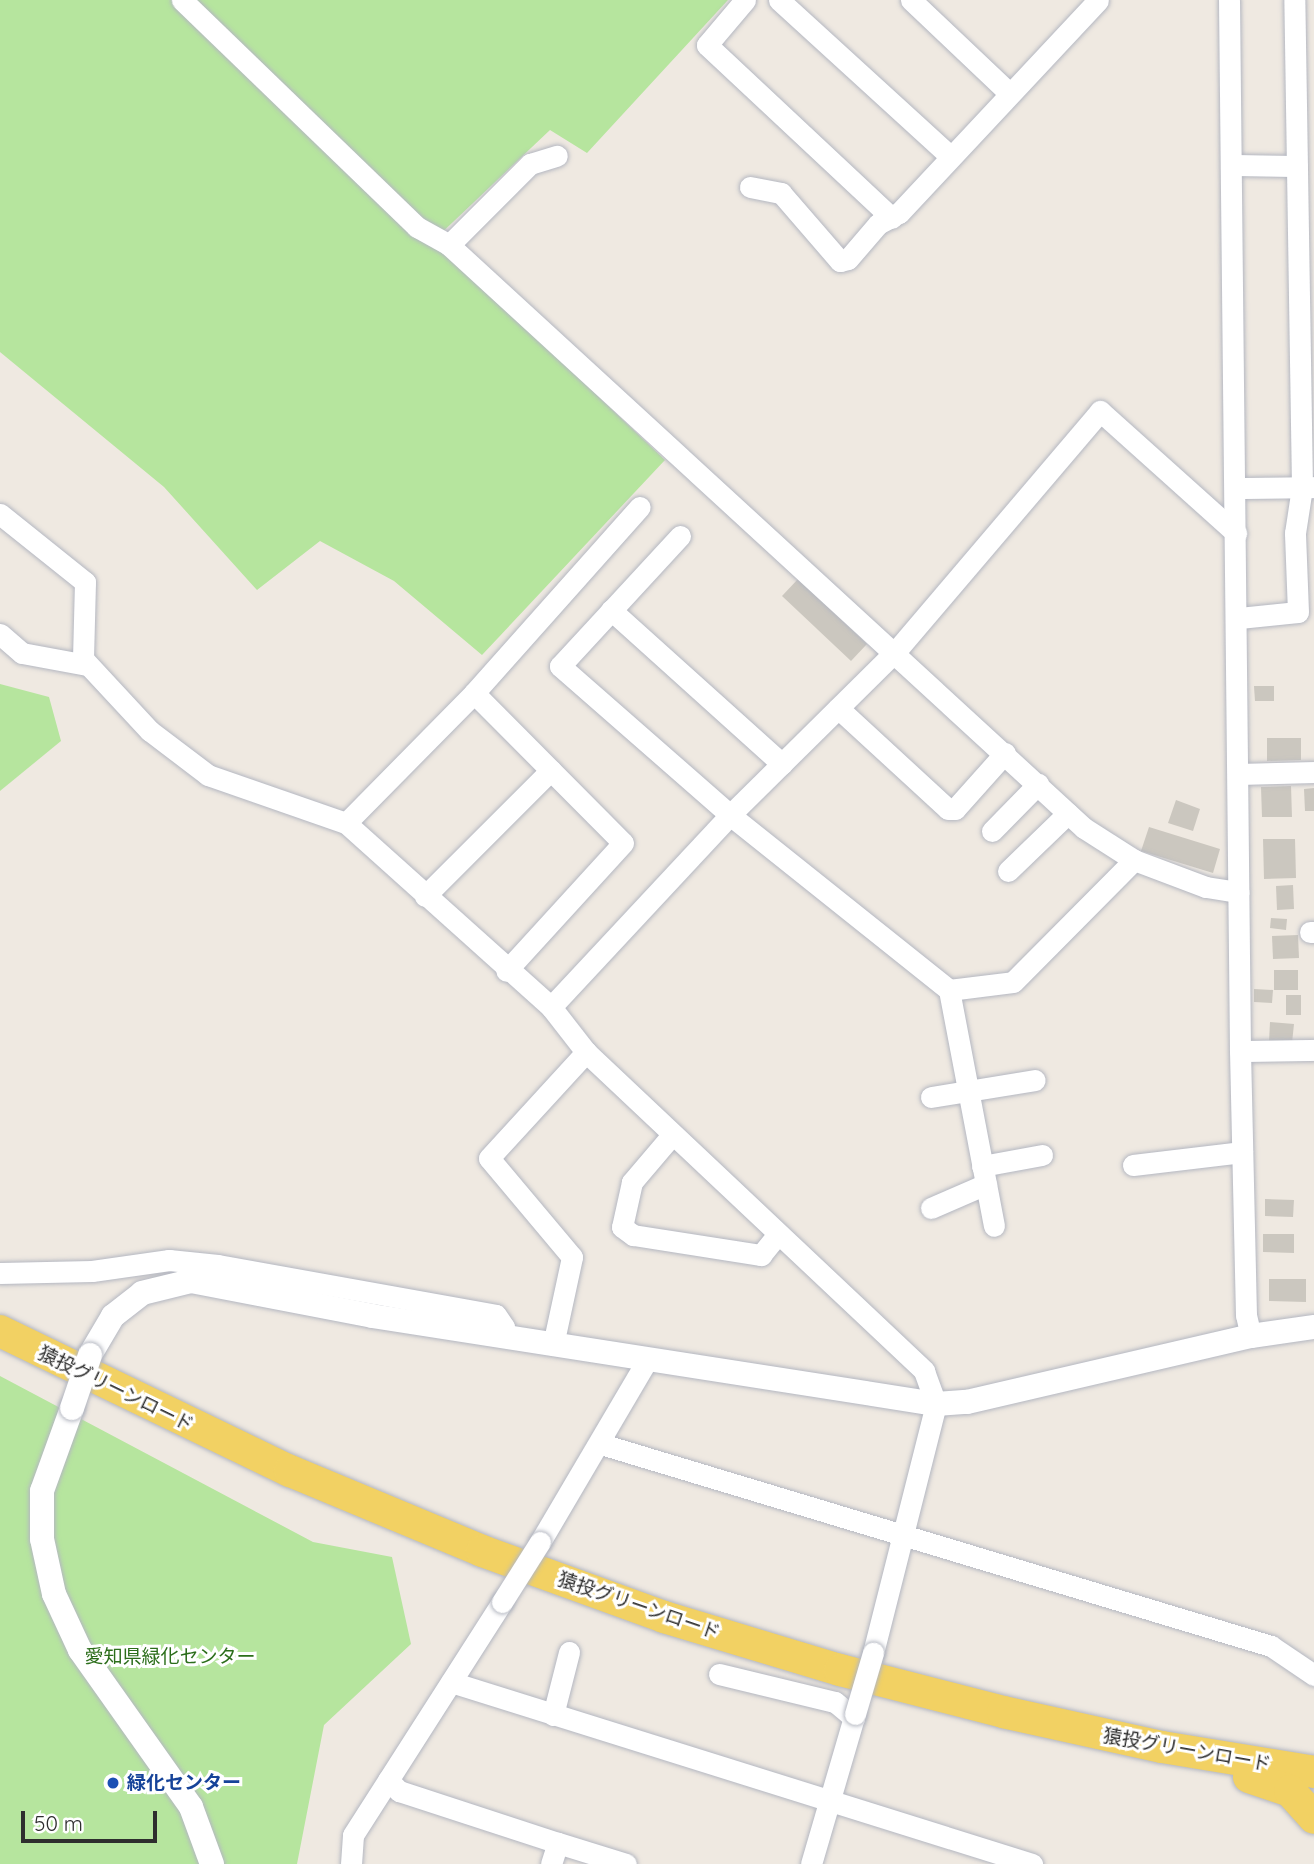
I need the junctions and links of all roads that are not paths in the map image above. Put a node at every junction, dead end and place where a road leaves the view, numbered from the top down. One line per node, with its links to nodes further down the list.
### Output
1 (182, 0): 16 (street)
2 (744, 0): 15 (street)
3 (779, 0): 10 (street)
4 (911, 0): 9 (street)
5 (1098, 0): 9 (street)
6 (1229, 0): 12 (street)
7 (1294, 0): 8 (street)
8 (1304, 57): 13 (street)
9 (1008, 92): 10 (street)
10 (949, 155): 15 (street)
11 (557, 156): 16 (street)
12 (1231, 165): 13 (street); 20 (street)
13 (1297, 166): 17 (street)
14 (750, 187): 15 (street)
15 (892, 218)
16 (449, 245): 28 (street)
17 (1306, 278): 18 (street)
18 (1307, 386): 19 (street)
19 (1308, 487): 20 (street); 26 (street)
20 (1235, 488): 23 (street)
21 (640, 507): 30 (street)
22 (5, 522): 29 (street)
23 (1236, 533): 26 (street); 28 (street)
24 (680, 536): 25 (street)
25 (611, 610): 33 (street); 39 (street)
26 (1239, 618): 36 (street)
27 (0, 635): 29 (street)
28 (896, 650): 31 (street); 32 (street)
29 (87, 665): 40 (street)
30 (474, 694): 34 (street); 40 (street)
31 (838, 708): 32 (street); 33 (street)
32 (1005, 753): 37 (street)
33 (782, 764): 39 (street)
34 (551, 770): 45 (street); 46 (street)
35 (1314, 772): 36 (street)
36 (1239, 774): 44 (street)
37 (1038, 784): 38 (street); 41 (street)
38 (1068, 813): 42 (street); 43 (street)
39 (730, 815): 47 (street); 48 (street)
40 (346, 823): 45 (street)
41 (992, 831)
42 (1134, 860): 44 (street); 47 (street)
43 (1008, 871)
44 (1239, 892): 50 (street)
45 (425, 896): 46 (street)
46 (506, 971): 48 (street)
47 (948, 990): 53 (street)
48 (551, 1007): 51 (street)
49 (1314, 1050): 50 (street)
50 (1240, 1051): 56 (street)
51 (586, 1052): 55 (street); 68 (street)
52 (1035, 1080): 53 (street)
53 (968, 1090): 54 (street); 59 (street)
54 (931, 1097)
55 (672, 1135): 62 (street); 62 (street)
56 (1242, 1152): 58 (street); 67 (street)
57 (1042, 1156): 59 (street)
58 (1133, 1165)
59 (984, 1175): 60 (street); 61 (street)
60 (931, 1208)
61 (994, 1226)
62 (778, 1234): 70 (street)
63 (0, 1273): 66 (street)
64 (1314, 1327): 67 (street)
65 (0, 1331): 77 (main road, 猿投グリーンロード)
66 (503, 1336): 68 (street); 88 (street, bridge)
67 (1251, 1336): 70 (street)
68 (553, 1345): 69 (street)
69 (648, 1359): 70 (street); 71 (street)
70 (936, 1405): 72 (street)
71 (601, 1444): 72 (street); 76 (street, bridge)
72 (905, 1534): 75 (street); 79 (street, bridge)
73 (569, 1652): 78 (street)
74 (719, 1674): 79 (street)
75 (1314, 1675)
76 (451, 1682): 78 (street); 83 (street)
77 (1003, 1712): 80 (main road, 猿投グリーンロード); 85 (main road)
78 (553, 1715): 84 (street)
79 (855, 1716): 84 (street)
80 (1071, 1728): 81 (main road); 82 (main road, 猿投グリーンロード)
81 (1314, 1754)
82 (1314, 1772)
83 (388, 1780): 86 (street); 89 (street)
84 (831, 1803): 87 (street); 92 (street)
85 (1314, 1818)
86 (558, 1843): 90 (street); 91 (street)
87 (1008, 1861): 93 (street)
88 (212, 1864)
89 (351, 1864)
90 (551, 1864)
91 (626, 1864)
92 (811, 1864)
93 (1032, 1864)

